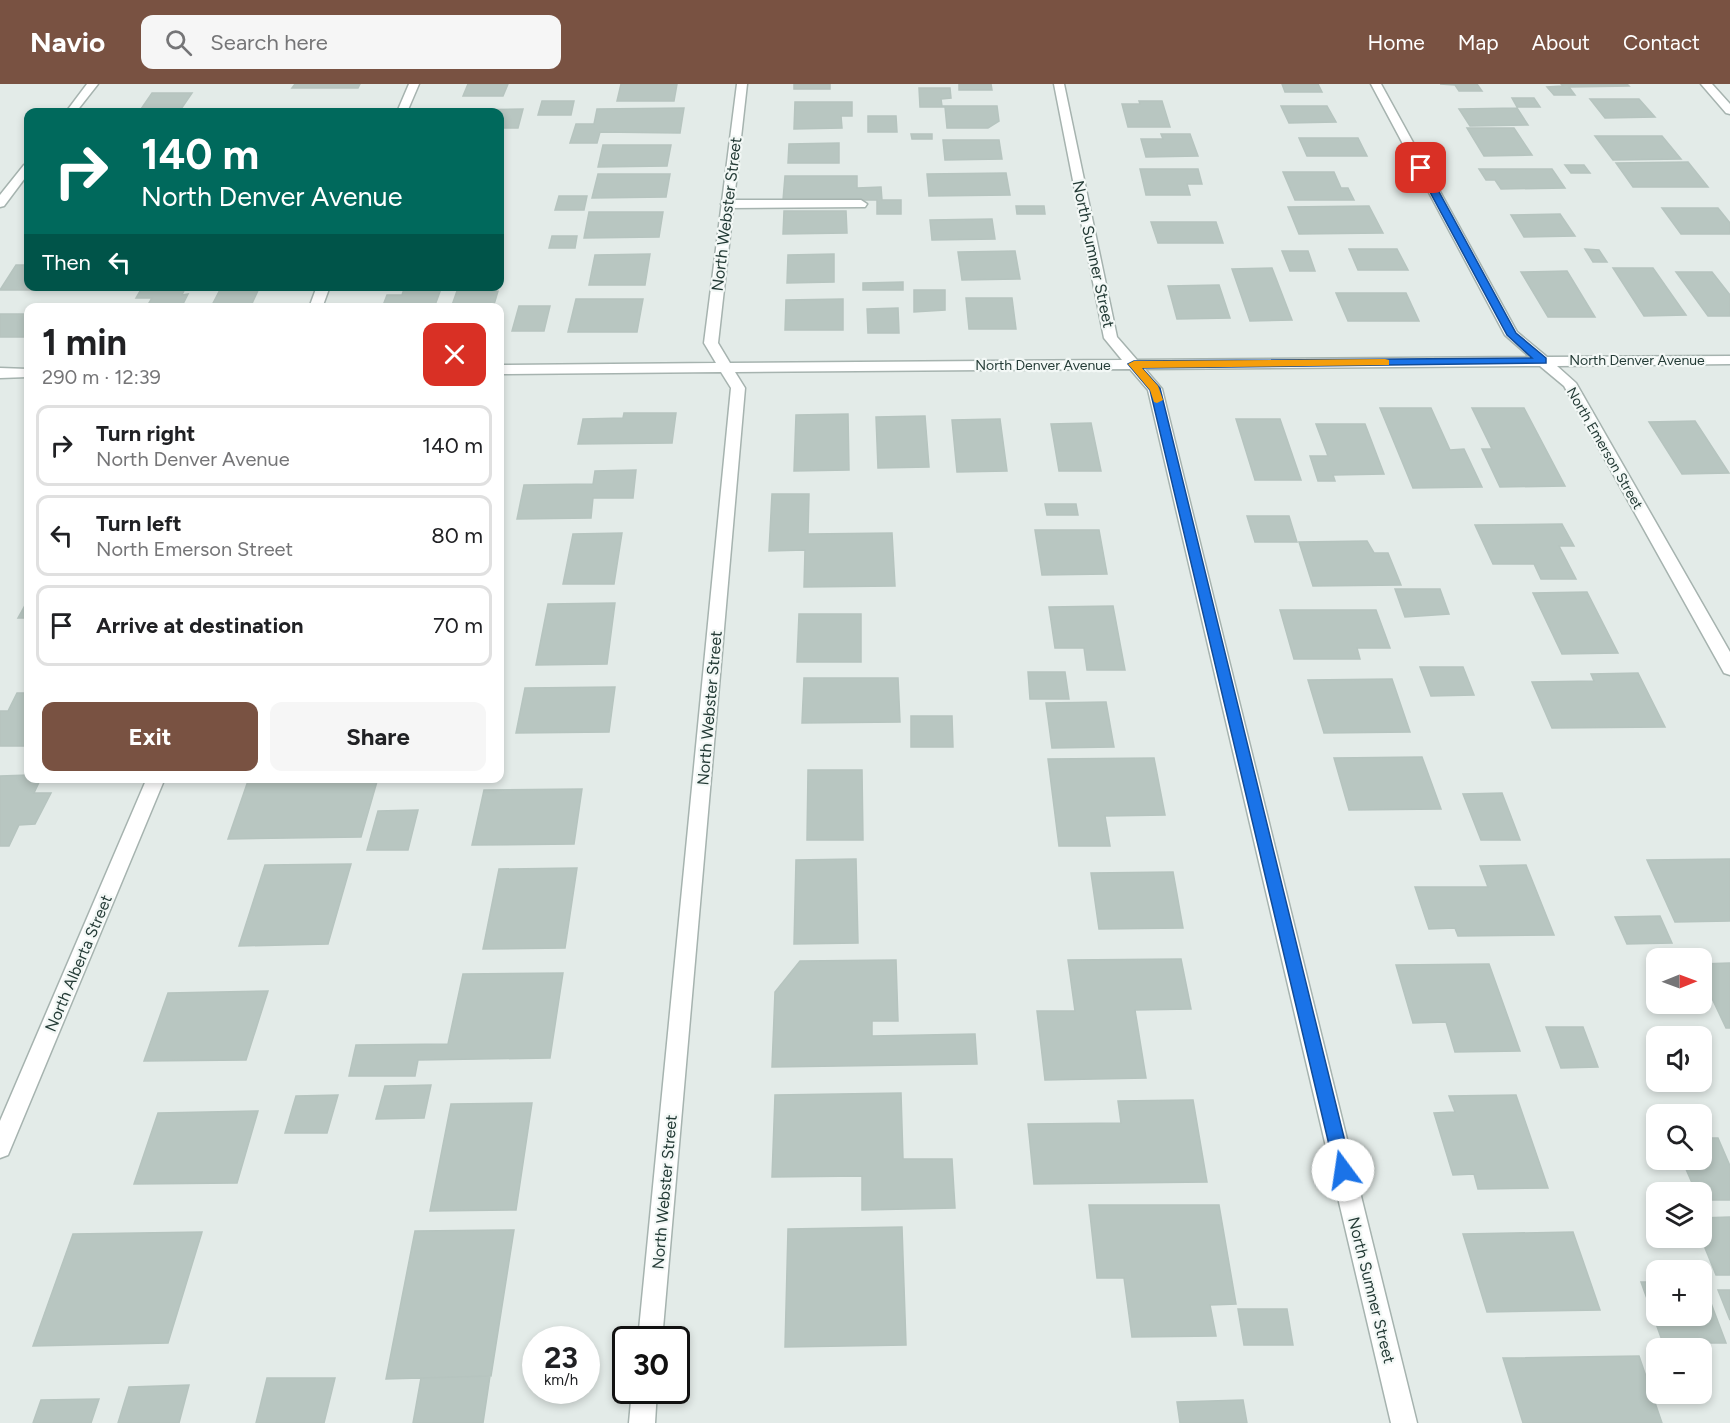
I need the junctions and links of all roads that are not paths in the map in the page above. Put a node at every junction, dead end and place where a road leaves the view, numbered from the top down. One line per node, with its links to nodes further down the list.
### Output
1 (93, 84): 7 (street)
2 (414, 84): 8 (street)
3 (742, 84): 12 (street, North Webster Street)
4 (1059, 84): 16 (street, North Sumner Street)
5 (1376, 84): 15 (street, North Emerson Street)
6 (1706, 84): 9 (street)
7 (74, 108)
8 (404, 108)
9 (1730, 111)
10 (24, 172): 11 (street)
11 (0, 203)
12 (727, 204): 13 (street); 17 (street, North Webster Street)
13 (861, 204)
14 (1730, 360): 15 (street, North Denver Avenue)
15 (1543, 361): 16 (street, North Denver Avenue); 21 (street, North Emerson Street)
16 (1134, 364): 17 (street, North Denver Avenue); 27 (street, North Sumner Street)
17 (726, 368): 18 (street, North Denver Avenue); 24 (street, North Webster Street)
18 (504, 369)
19 (0, 373): 20 (street)
20 (24, 373)
21 (1730, 668)
22 (154, 783): 23 (street, North Alberta Street)
23 (0, 1148)
24 (651, 1326)
25 (644, 1404): 26 (street)
26 (642, 1423)
27 (1404, 1423)

